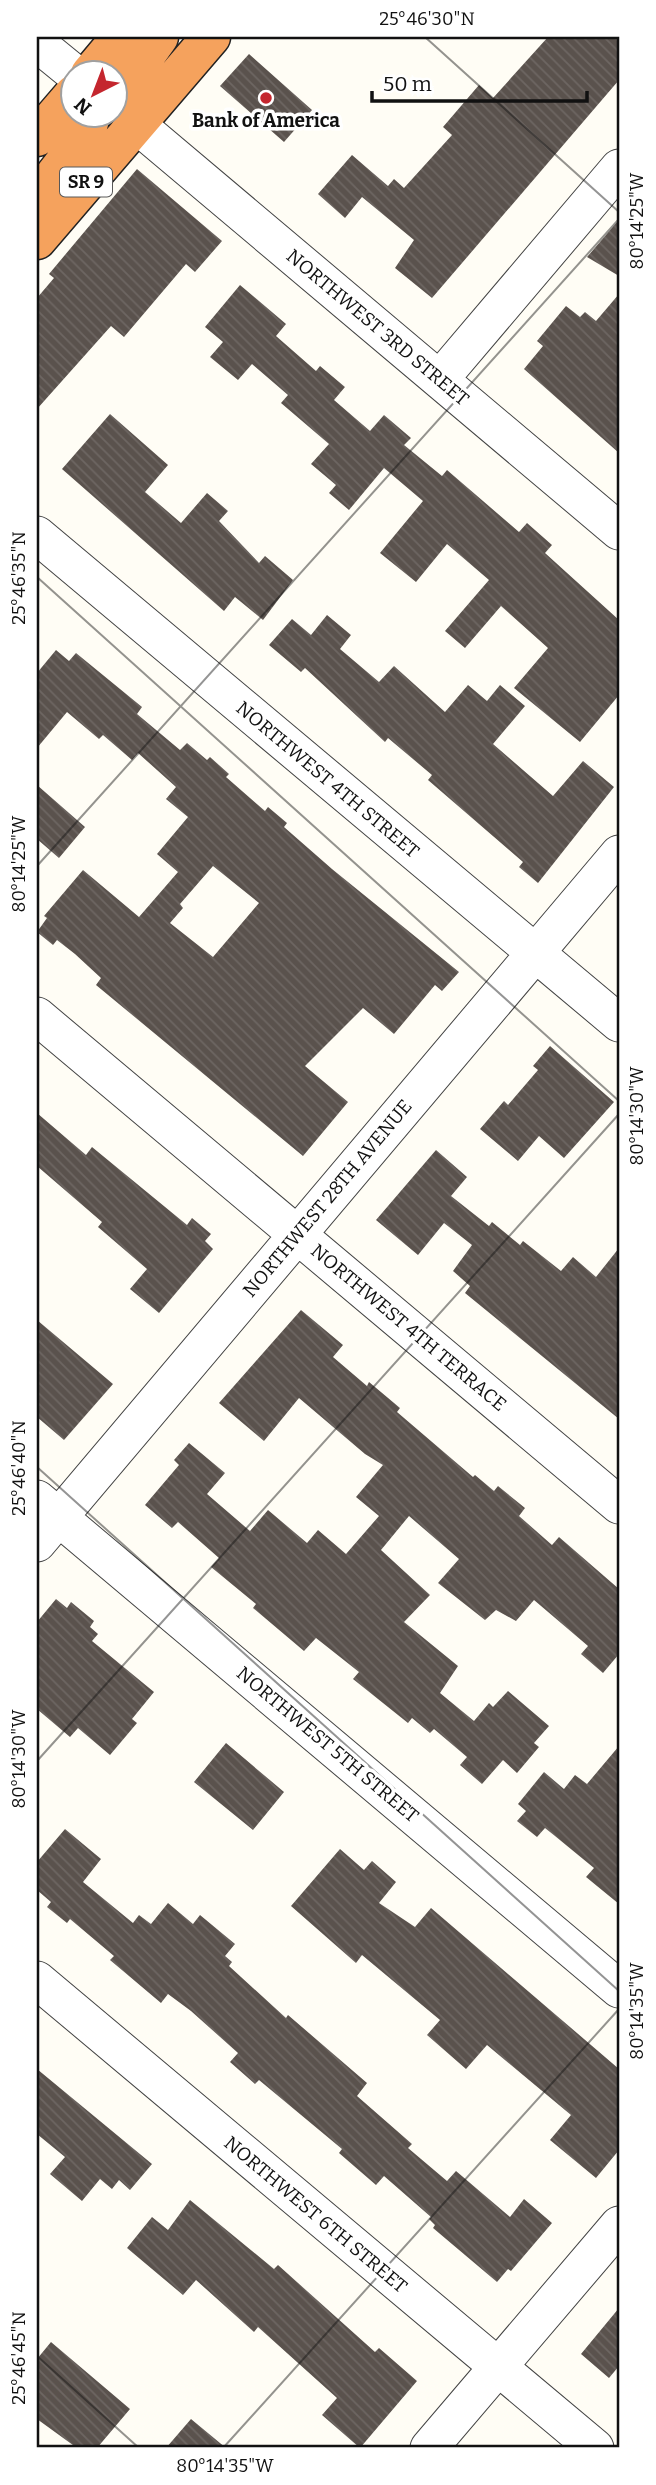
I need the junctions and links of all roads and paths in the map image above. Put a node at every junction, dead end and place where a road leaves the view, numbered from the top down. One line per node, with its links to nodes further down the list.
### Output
1 (121, 37): 5 (highway)
2 (159, 37): 8 (highway)
3 (211, 37): 8 (highway, SR 9)
4 (37, 43): 6 (street)
5 (102, 60)
6 (60, 62)
7 (60, 110): 10 (highway)
8 (136, 124): 13 (highway, SR 9); 14 (street, NORTHWEST 3RD STREET)
9 (87, 130): 12 (highway)
10 (37, 138)
11 (619, 168): 14 (street)
12 (37, 198)
13 (37, 240)
14 (440, 379): 15 (street, NORTHWEST 3RD STREET)
15 (619, 531)
16 (37, 535): 18 (street, NORTHWEST 4TH STREET)
17 (619, 854): 18 (street, NORTHWEST 28TH AVENUE)
18 (535, 952): 20 (street, NORTHWEST 4TH STREET); 21 (street, NORTHWEST 28TH AVENUE)
19 (37, 1016): 21 (street, NORTHWEST 4TH TERRACE)
20 (619, 1023)
21 (296, 1233): 22 (street, NORTHWEST 4TH TERRACE); 23 (street, NORTHWEST 28TH AVENUE)
22 (619, 1505)
23 (44, 1520): 25 (street, NORTHWEST 5TH STREET)
24 (37, 1980): 27 (street, NORTHWEST 6TH STREET)
25 (619, 1989)
26 (619, 2225): 27 (street)
27 (498, 2368): 28 (street); 29 (street, NORTHWEST 6TH STREET)
28 (429, 2448)
29 (595, 2448)

